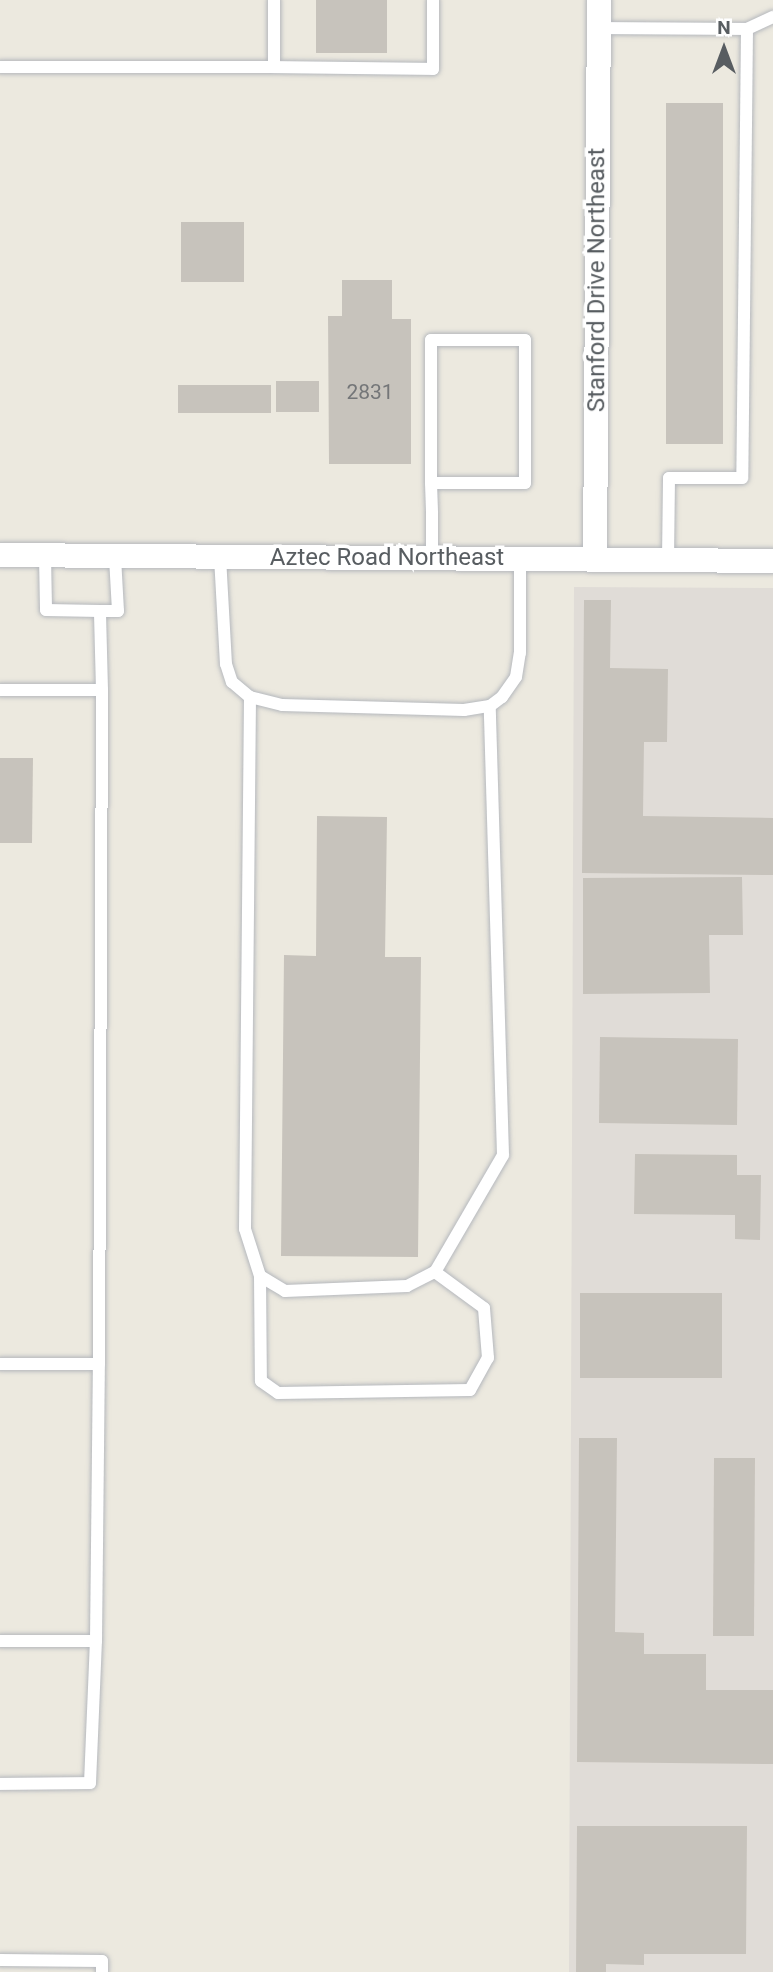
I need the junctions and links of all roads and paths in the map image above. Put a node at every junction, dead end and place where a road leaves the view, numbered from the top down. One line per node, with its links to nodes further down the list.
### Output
1 (274, 0): 8 (lane)
2 (433, 0): 8 (lane)
3 (599, 0): 5 (street, Stanford Drive Northeast)
4 (773, 17): 6 (lane)
5 (599, 28): 6 (lane); 16 (street, Stanford Drive Northeast)
6 (747, 29): 17 (lane)
7 (0, 67): 8 (lane)
8 (274, 67)
9 (431, 483): 9 (lane); 14 (lane)
10 (0, 555): 11 (street, Aztec Road Northeast)
11 (45, 556): 12 (street, Aztec Road Northeast); 19 (lane)
12 (115, 557): 13 (street, Aztec Road Northeast); 19 (lane)
13 (220, 557): 14 (street, Aztec Road Northeast); 22 (lane)
14 (432, 558): 15 (street, Aztec Road Northeast)
15 (520, 559): 16 (street, Aztec Road Northeast); 23 (lane)
16 (595, 559): 17 (street, Aztec Road Northeast)
17 (668, 560): 18 (street, Aztec Road Northeast)
18 (773, 561)
19 (100, 611): 21 (lane)
20 (0, 690): 21 (lane)
21 (102, 690): 27 (lane)
22 (250, 697): 23 (lane); 25 (lane)
23 (490, 706): 24 (lane)
24 (435, 1272): 25 (lane); 25 (lane)
25 (260, 1276)
26 (0, 1364): 27 (lane)
27 (99, 1364): 29 (lane)
28 (0, 1641): 29 (lane)
29 (96, 1642): 30 (lane)
30 (0, 1784)
31 (0, 1960): 32 (lane)
32 (102, 1972)

